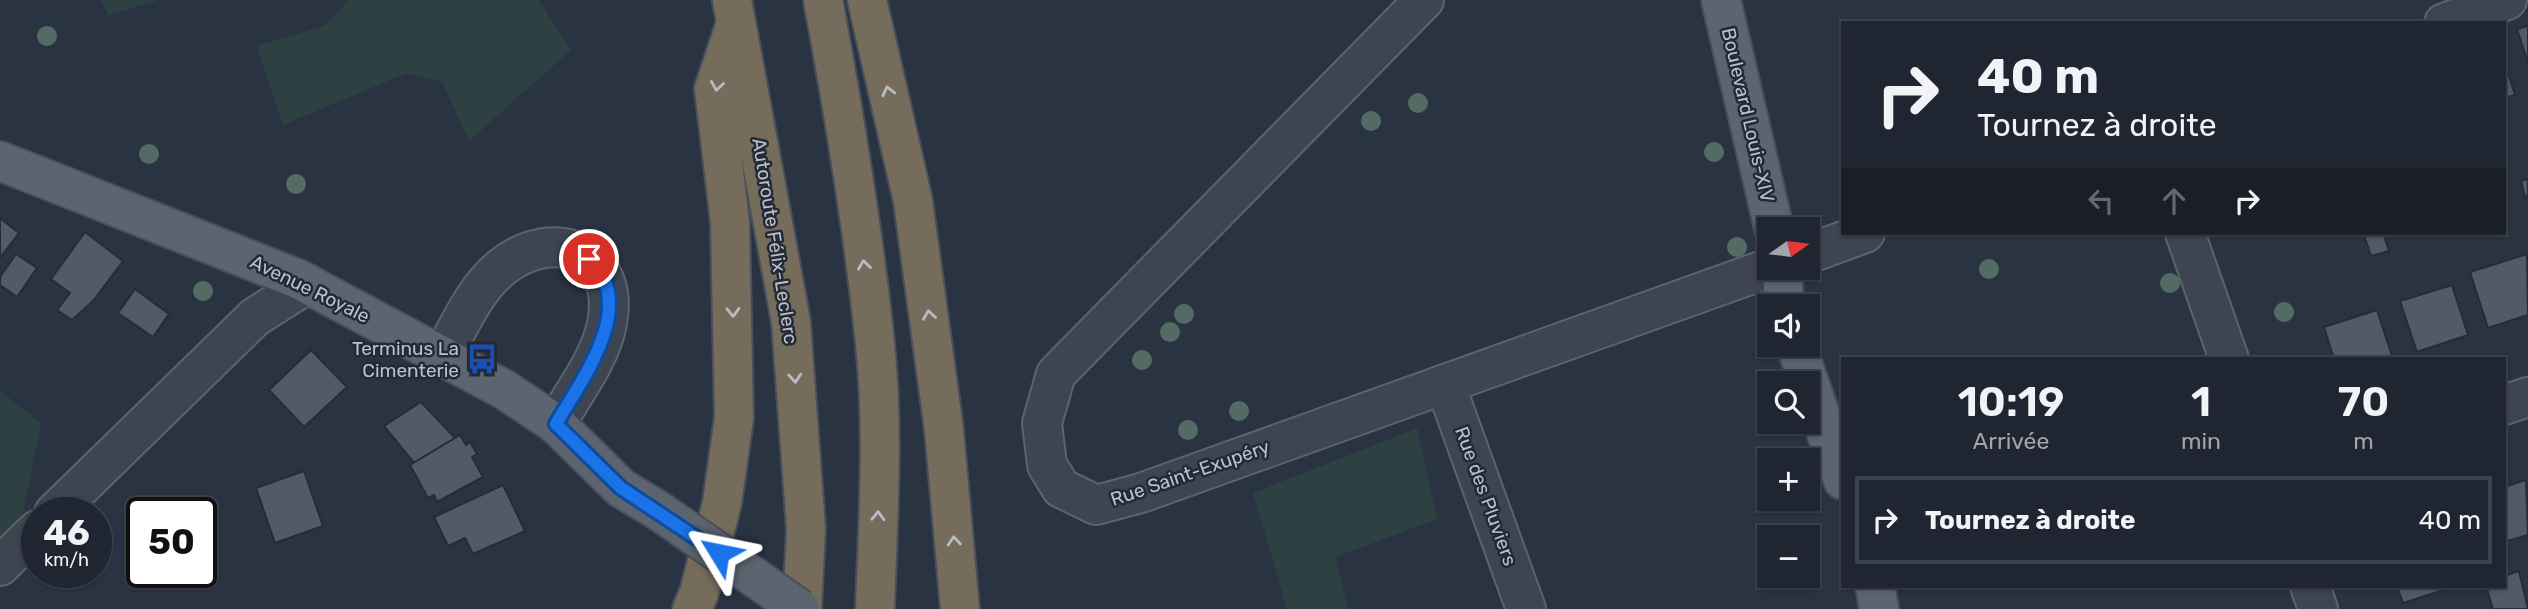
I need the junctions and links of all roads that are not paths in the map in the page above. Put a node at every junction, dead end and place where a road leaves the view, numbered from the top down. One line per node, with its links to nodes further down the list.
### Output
1 (823, 0): 30 (highway, one-way to 1)
2 (867, 0): 31 (highway, one-way to 2)
3 (1424, 0): 18 (street, Rue Saint-Exupéry)
4 (1721, 0): 9 (main road, Boulevard Louis-XIV)
5 (2507, 0): 7 (street)
6 (734, 10): 28 (highway, one-way to 28); 29 (highway, Autoroute Félix-Leclerc, one-way to 29)
7 (2449, 21)
8 (0, 161): 14 (main road, Avenue Royale)
9 (1771, 217)
10 (1860, 235): 12 (street)
11 (2186, 235): 17 (street)
12 (1820, 250)
13 (1757, 272): 18 (street, Rue Saint-Exupéry)
14 (307, 284): 15 (main road, Avenue Royale); 23 (street)
15 (442, 356): 21 (main road, Avenue Royale); 21 (street)
16 (1800, 357): 22 (main road)
17 (2228, 357)
18 (1445, 384): 32 (street, Rue des Pluviers)
19 (2528, 397): 20 (street)
20 (2506, 404)
21 (556, 424): 29 (main road, Avenue Royale, bridge)
22 (1841, 474)
23 (70, 497)
24 (21, 546): 25 (street)
25 (0, 566)
26 (1875, 588): 33 (main road)
27 (2310, 588): 34 (street)
28 (692, 609)
29 (801, 609)
30 (875, 609)
31 (960, 609)
32 (1526, 609)
33 (1879, 609)
34 (2318, 609)

